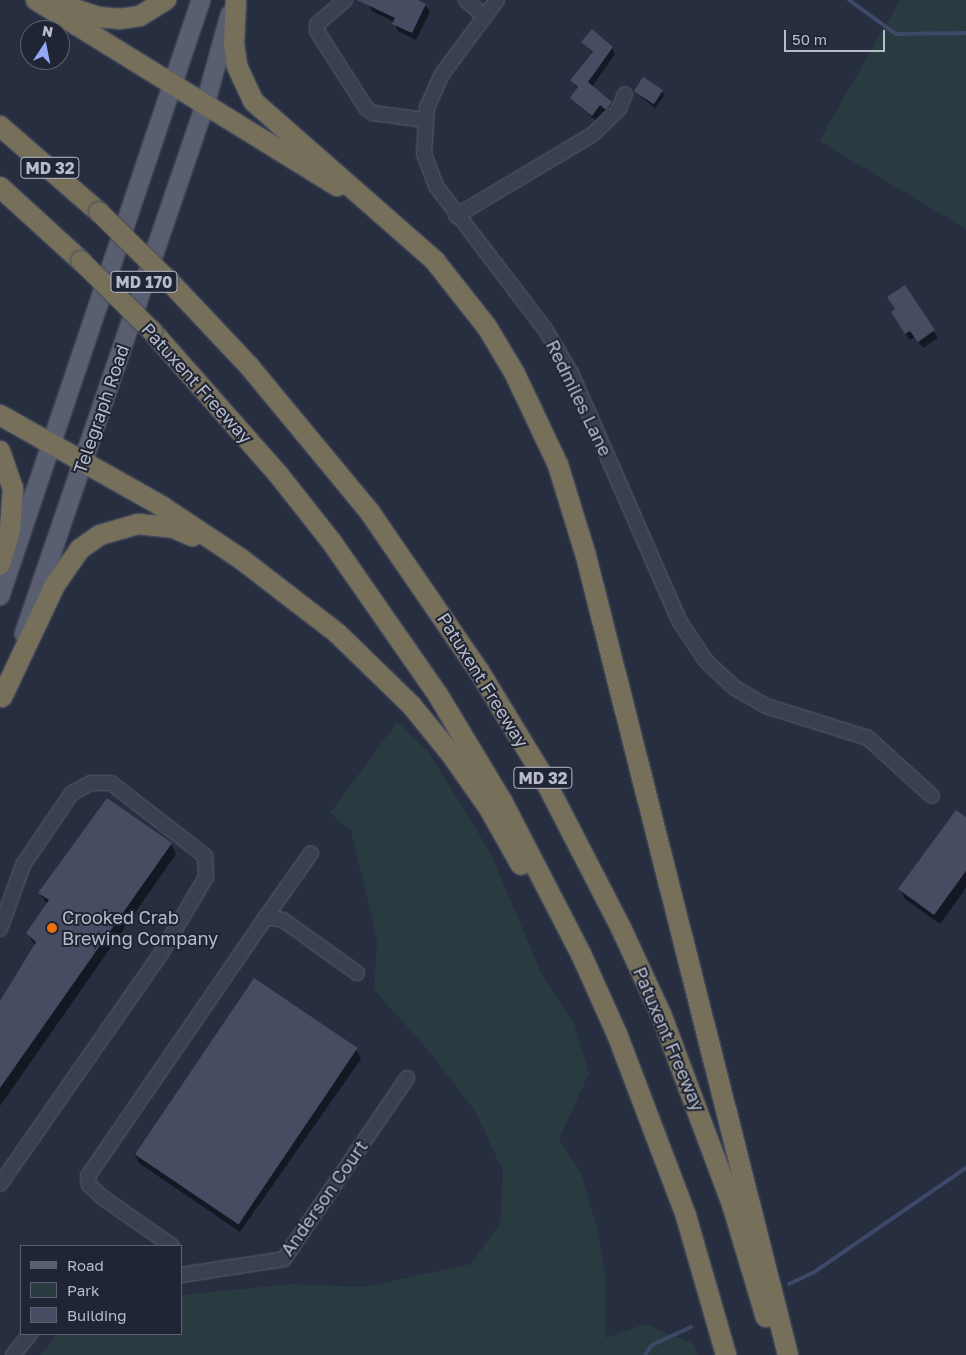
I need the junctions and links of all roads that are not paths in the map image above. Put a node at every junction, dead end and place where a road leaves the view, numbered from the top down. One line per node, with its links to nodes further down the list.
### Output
1 (36, 0): 10 (highway)
2 (47, 0): 3 (highway)
3 (166, 0)
4 (202, 0): 10 (main road, Telegraph Road / MD 170)
5 (235, 0): 12 (main road, Telegraph Road / MD 170); 17 (highway)
6 (345, 0): 13 (street)
7 (466, 0): 9 (street)
8 (497, 0): 9 (street, Redmiles Lane)
9 (485, 17): 13 (street, Redmiles Lane)
10 (175, 85): 12 (highway); 19 (main road, Telegraph Road / MD 170)
11 (625, 94): 16 (street)
12 (205, 105): 17 (highway); 21 (main road, Telegraph Road / MD 170)
13 (424, 120): 16 (street, Redmiles Lane)
14 (0, 126): 39 (highway, Patuxent Freeway / MD 32, bridge)
15 (0, 187): 31 (highway, Patuxent Freeway / MD 32, bridge)
16 (456, 216): 26 (street, Redmiles Lane)
17 (407, 233): 40 (highway)
18 (0, 415): 19 (highway)
19 (52, 442): 21 (highway); 24 (main road, Telegraph Road / MD 170)
20 (0, 451): 23 (highway)
21 (83, 460): 22 (highway); 25 (main road, Telegraph Road / MD 170)
22 (241, 559): 25 (highway); 31 (highway)
23 (0, 565)
24 (0, 596)
25 (1, 700)
26 (932, 796)
27 (311, 853): 28 (street)
28 (266, 916): 30 (street); 34 (street)
29 (0, 929): 33 (street)
30 (357, 973)
31 (617, 1034): 38 (highway, Patuxent Freeway / MD 32)
32 (407, 1078): 35 (street, Anderson Court)
33 (2, 1177)
34 (171, 1245)
35 (182, 1275)
36 (29, 1335): 37 (street)
37 (13, 1355)
38 (726, 1355)
39 (776, 1355)
40 (788, 1355)

